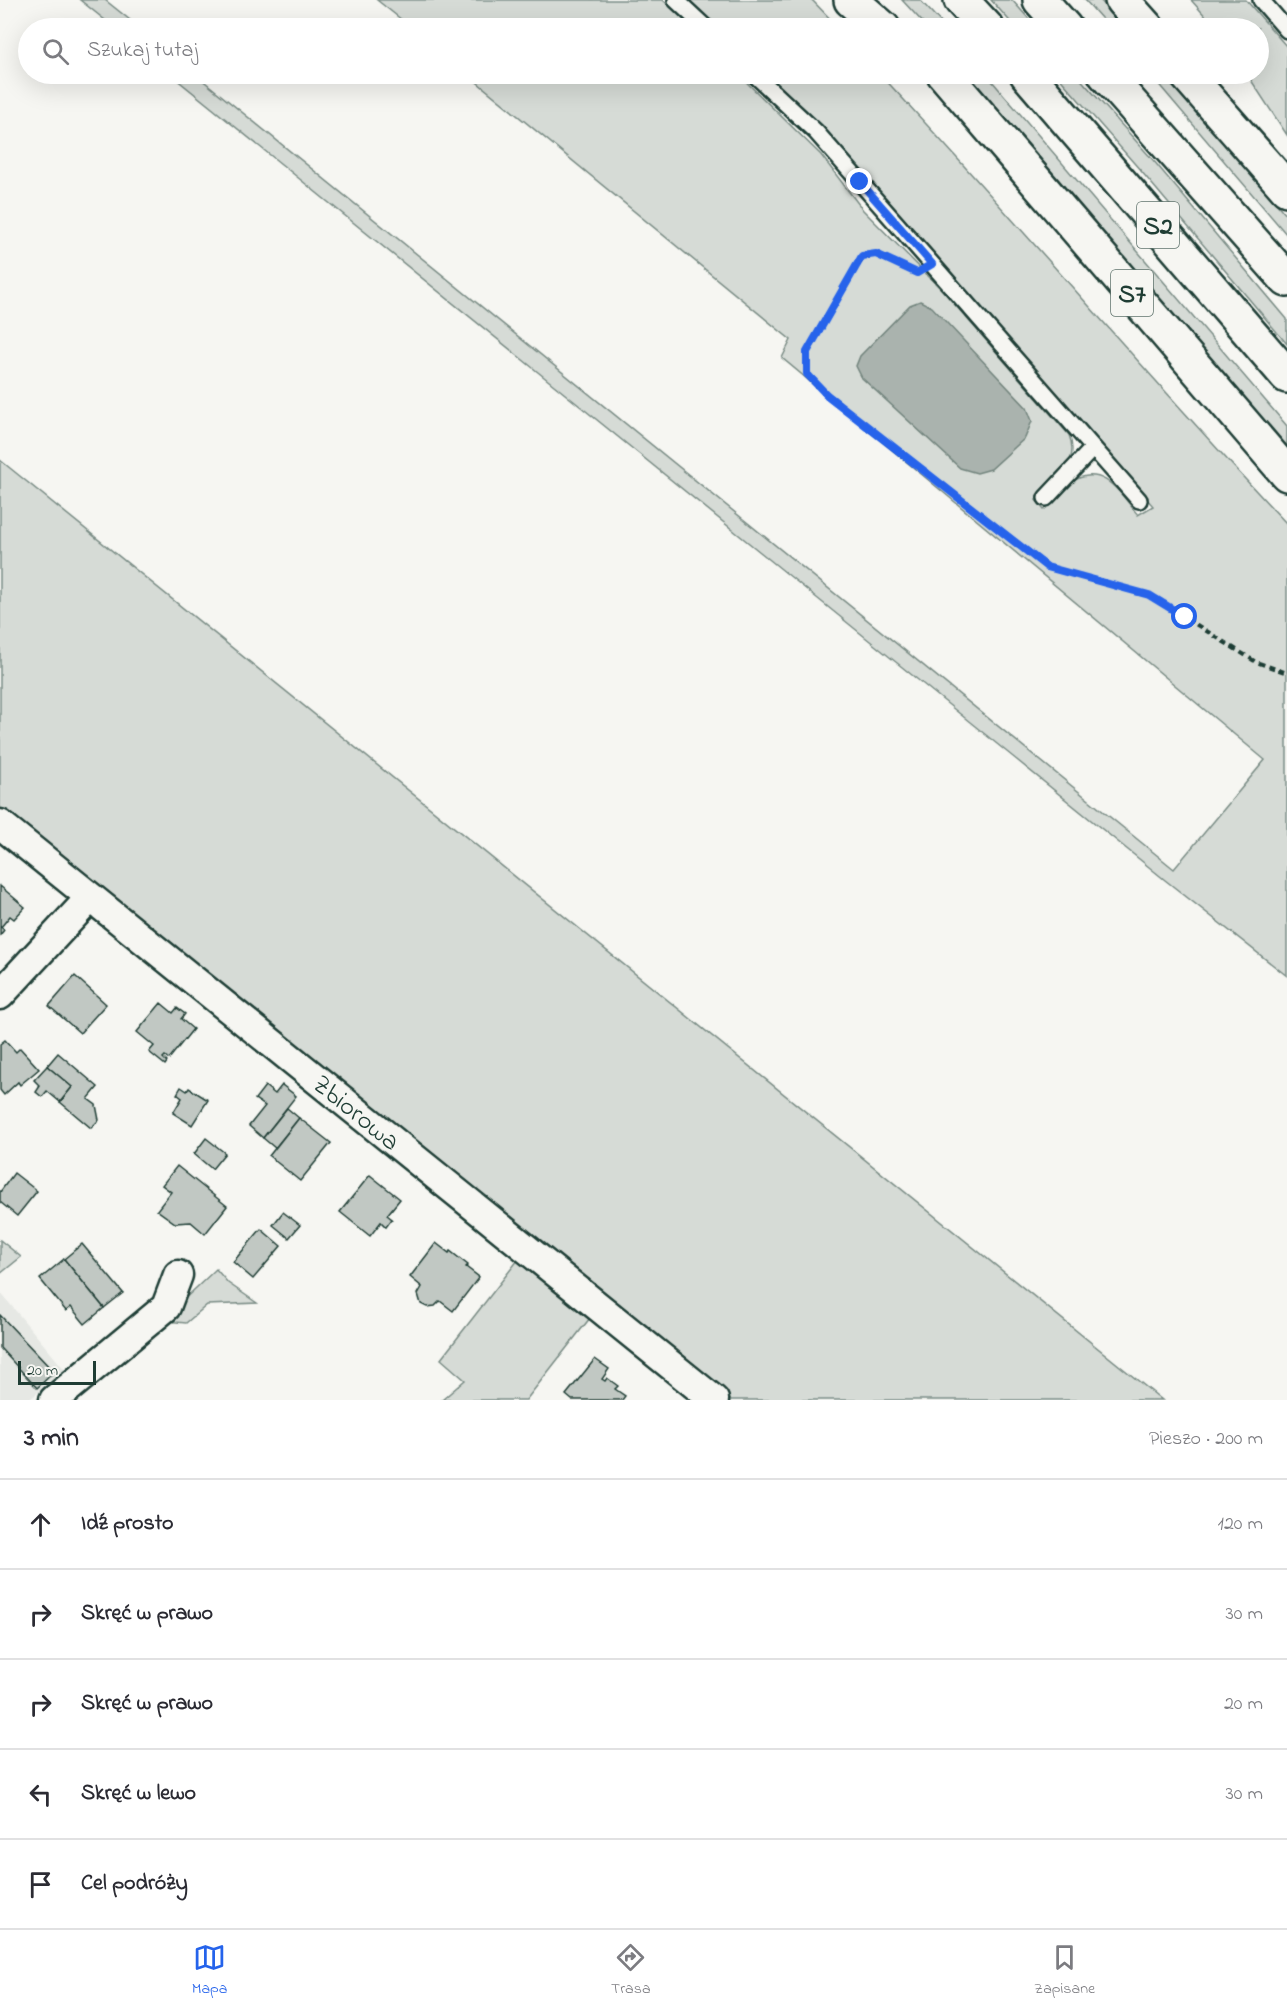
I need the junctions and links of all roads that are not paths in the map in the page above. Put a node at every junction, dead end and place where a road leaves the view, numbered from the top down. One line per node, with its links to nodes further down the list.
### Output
1 (676, 0): 8 (lane)
2 (851, 0): 9 (highway)
3 (878, 0): 10 (highway)
4 (961, 0): 11 (highway)
5 (1040, 0): 12 (highway)
6 (1122, 0): 13 (highway)
7 (1261, 0): 14 (lane)
8 (695, 18)
9 (872, 18)
10 (895, 18)
11 (978, 18)
12 (1056, 18)
13 (1138, 18)
14 (1287, 30)
15 (765, 84): 25 (lane)
16 (947, 84): 21 (highway)
17 (953, 84): 21 (highway, S7)
18 (1037, 84): 24 (highway, S2)
19 (1114, 84): 23 (highway, S2)
20 (1195, 84): 22 (highway)
21 (978, 111): 26 (highway, S7)
22 (1287, 189)
23 (1287, 280)
24 (1287, 376)
25 (1093, 448): 27 (lane); 28 (lane)
26 (1287, 474)
27 (1046, 498)
28 (1139, 500)
29 (0, 824): 30 (street, Zbiorowa)
30 (90, 898): 31 (street); 34 (street, Zbiorowa)
31 (0, 995)
32 (178, 1275): 33 (street)
33 (54, 1400)
34 (714, 1400)

